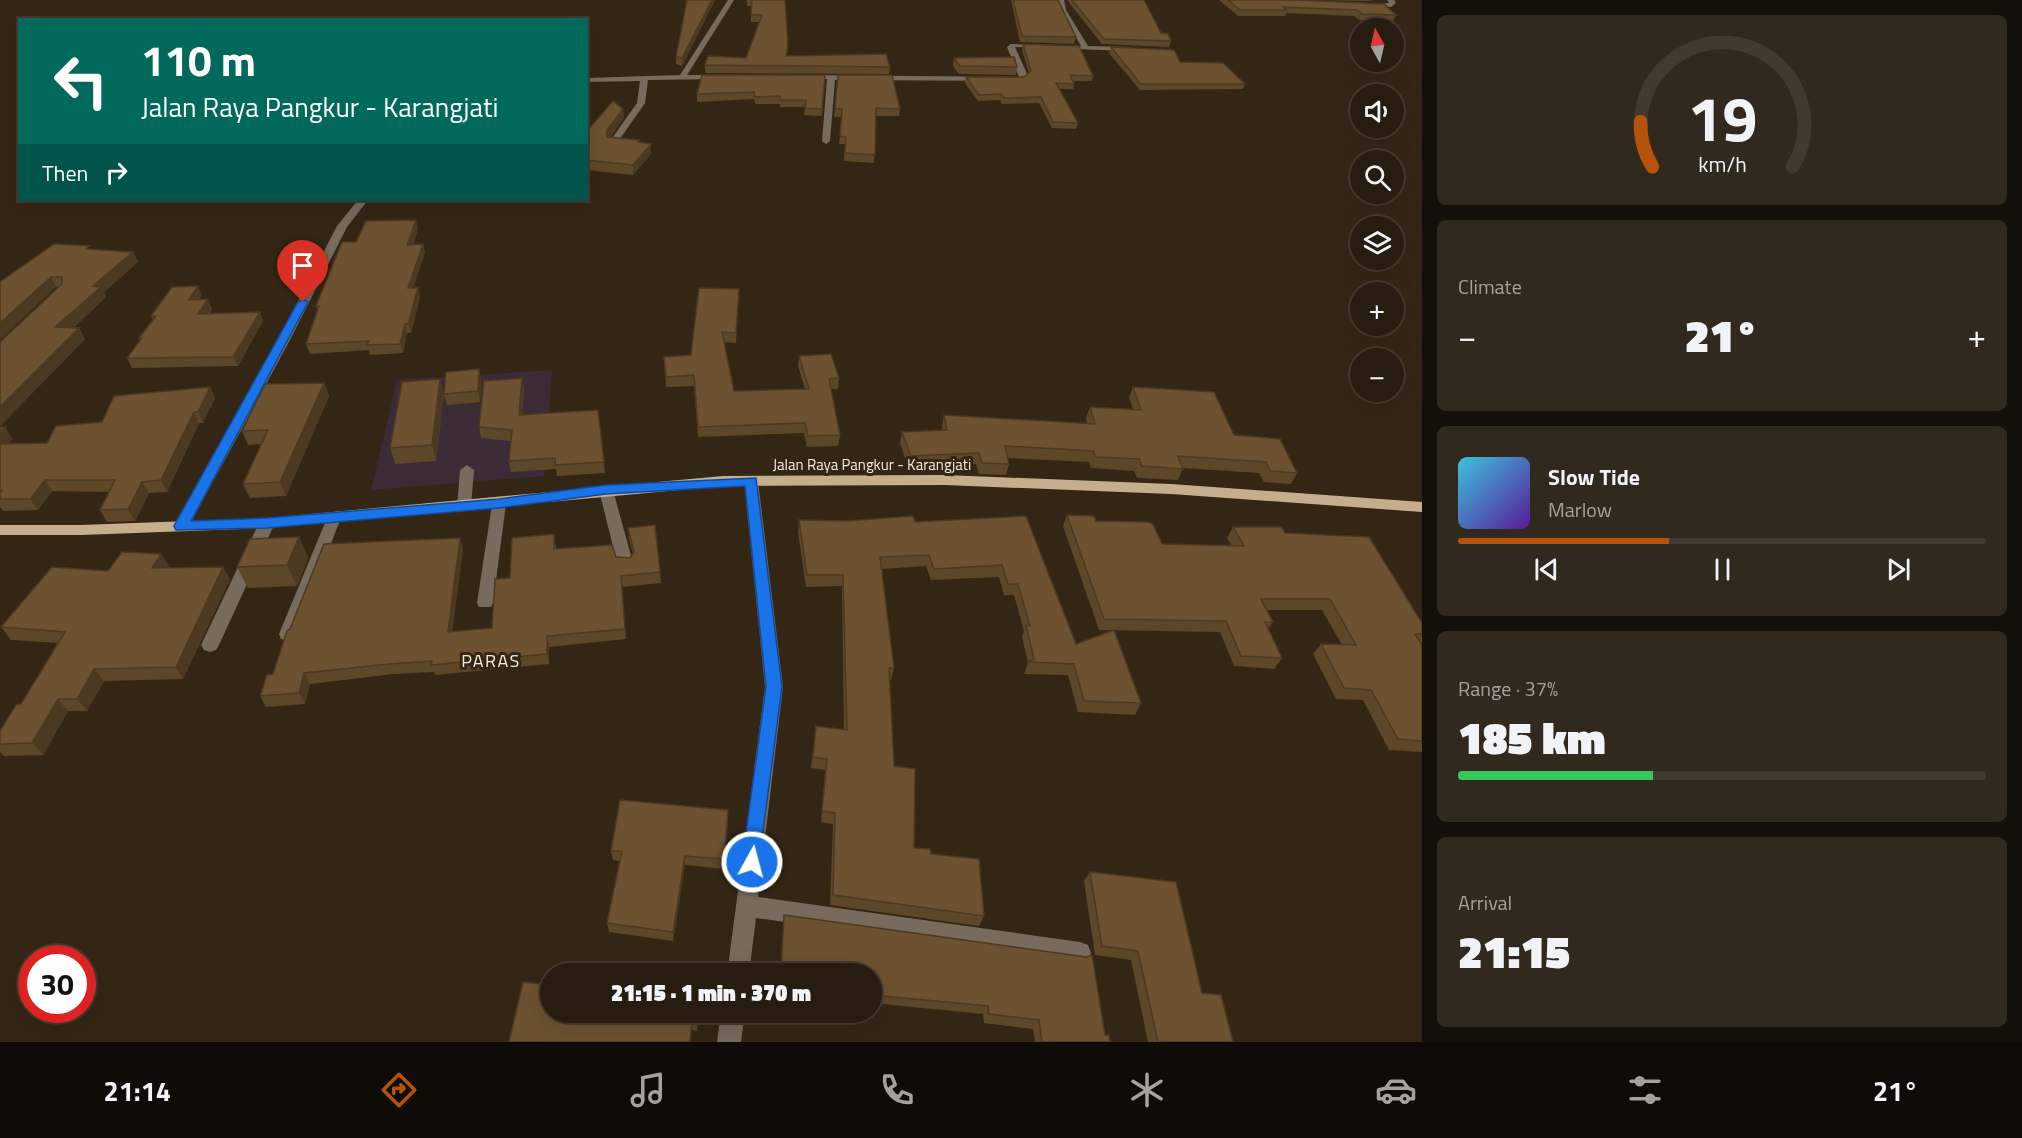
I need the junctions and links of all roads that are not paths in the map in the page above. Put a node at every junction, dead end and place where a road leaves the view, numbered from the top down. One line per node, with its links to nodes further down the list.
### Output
1 (731, 0): 7 (street)
2 (1060, 0): 5 (street)
3 (1390, 0): 4 (street)
4 (1353, 6)
5 (1086, 48): 6 (street); 10 (street)
6 (1142, 50)
7 (682, 77): 8 (street); 11 (street)
8 (728, 77)
9 (797, 77): 10 (street)
10 (831, 77): 14 (street)
11 (644, 78): 12 (street); 13 (street)
12 (588, 79)
13 (614, 141)
14 (826, 141)
15 (362, 201): 24 (street)
16 (467, 470): 20 (street)
17 (751, 481): 18 (main road, Jalan Raya Pangkur - Karangjati); 21 (main road, Jalan Raya Pangkur - Karangjati); 30 (street)
18 (606, 490): 19 (main road, Jalan Raya Pangkur - Karangjati); 26 (street)
19 (499, 504): 20 (main road, Jalan Raya Pangkur - Karangjati); 27 (street)
20 (464, 507): 22 (main road, Jalan Raya Pangkur - Karangjati)
21 (1422, 507)
22 (334, 518): 23 (main road, Jalan Raya Pangkur - Karangjati); 28 (street)
23 (267, 523): 24 (main road, Jalan Raya Pangkur - Karangjati); 29 (street)
24 (181, 526): 25 (main road, Jalan Raya Pangkur - Karangjati)
25 (0, 530)
26 (625, 563)
27 (485, 603)
28 (287, 634)
29 (210, 645)
30 (746, 906): 31 (street); 32 (street)
31 (1080, 953)
32 (739, 963)
33 (732, 1023): 34 (street)
34 (729, 1042)

